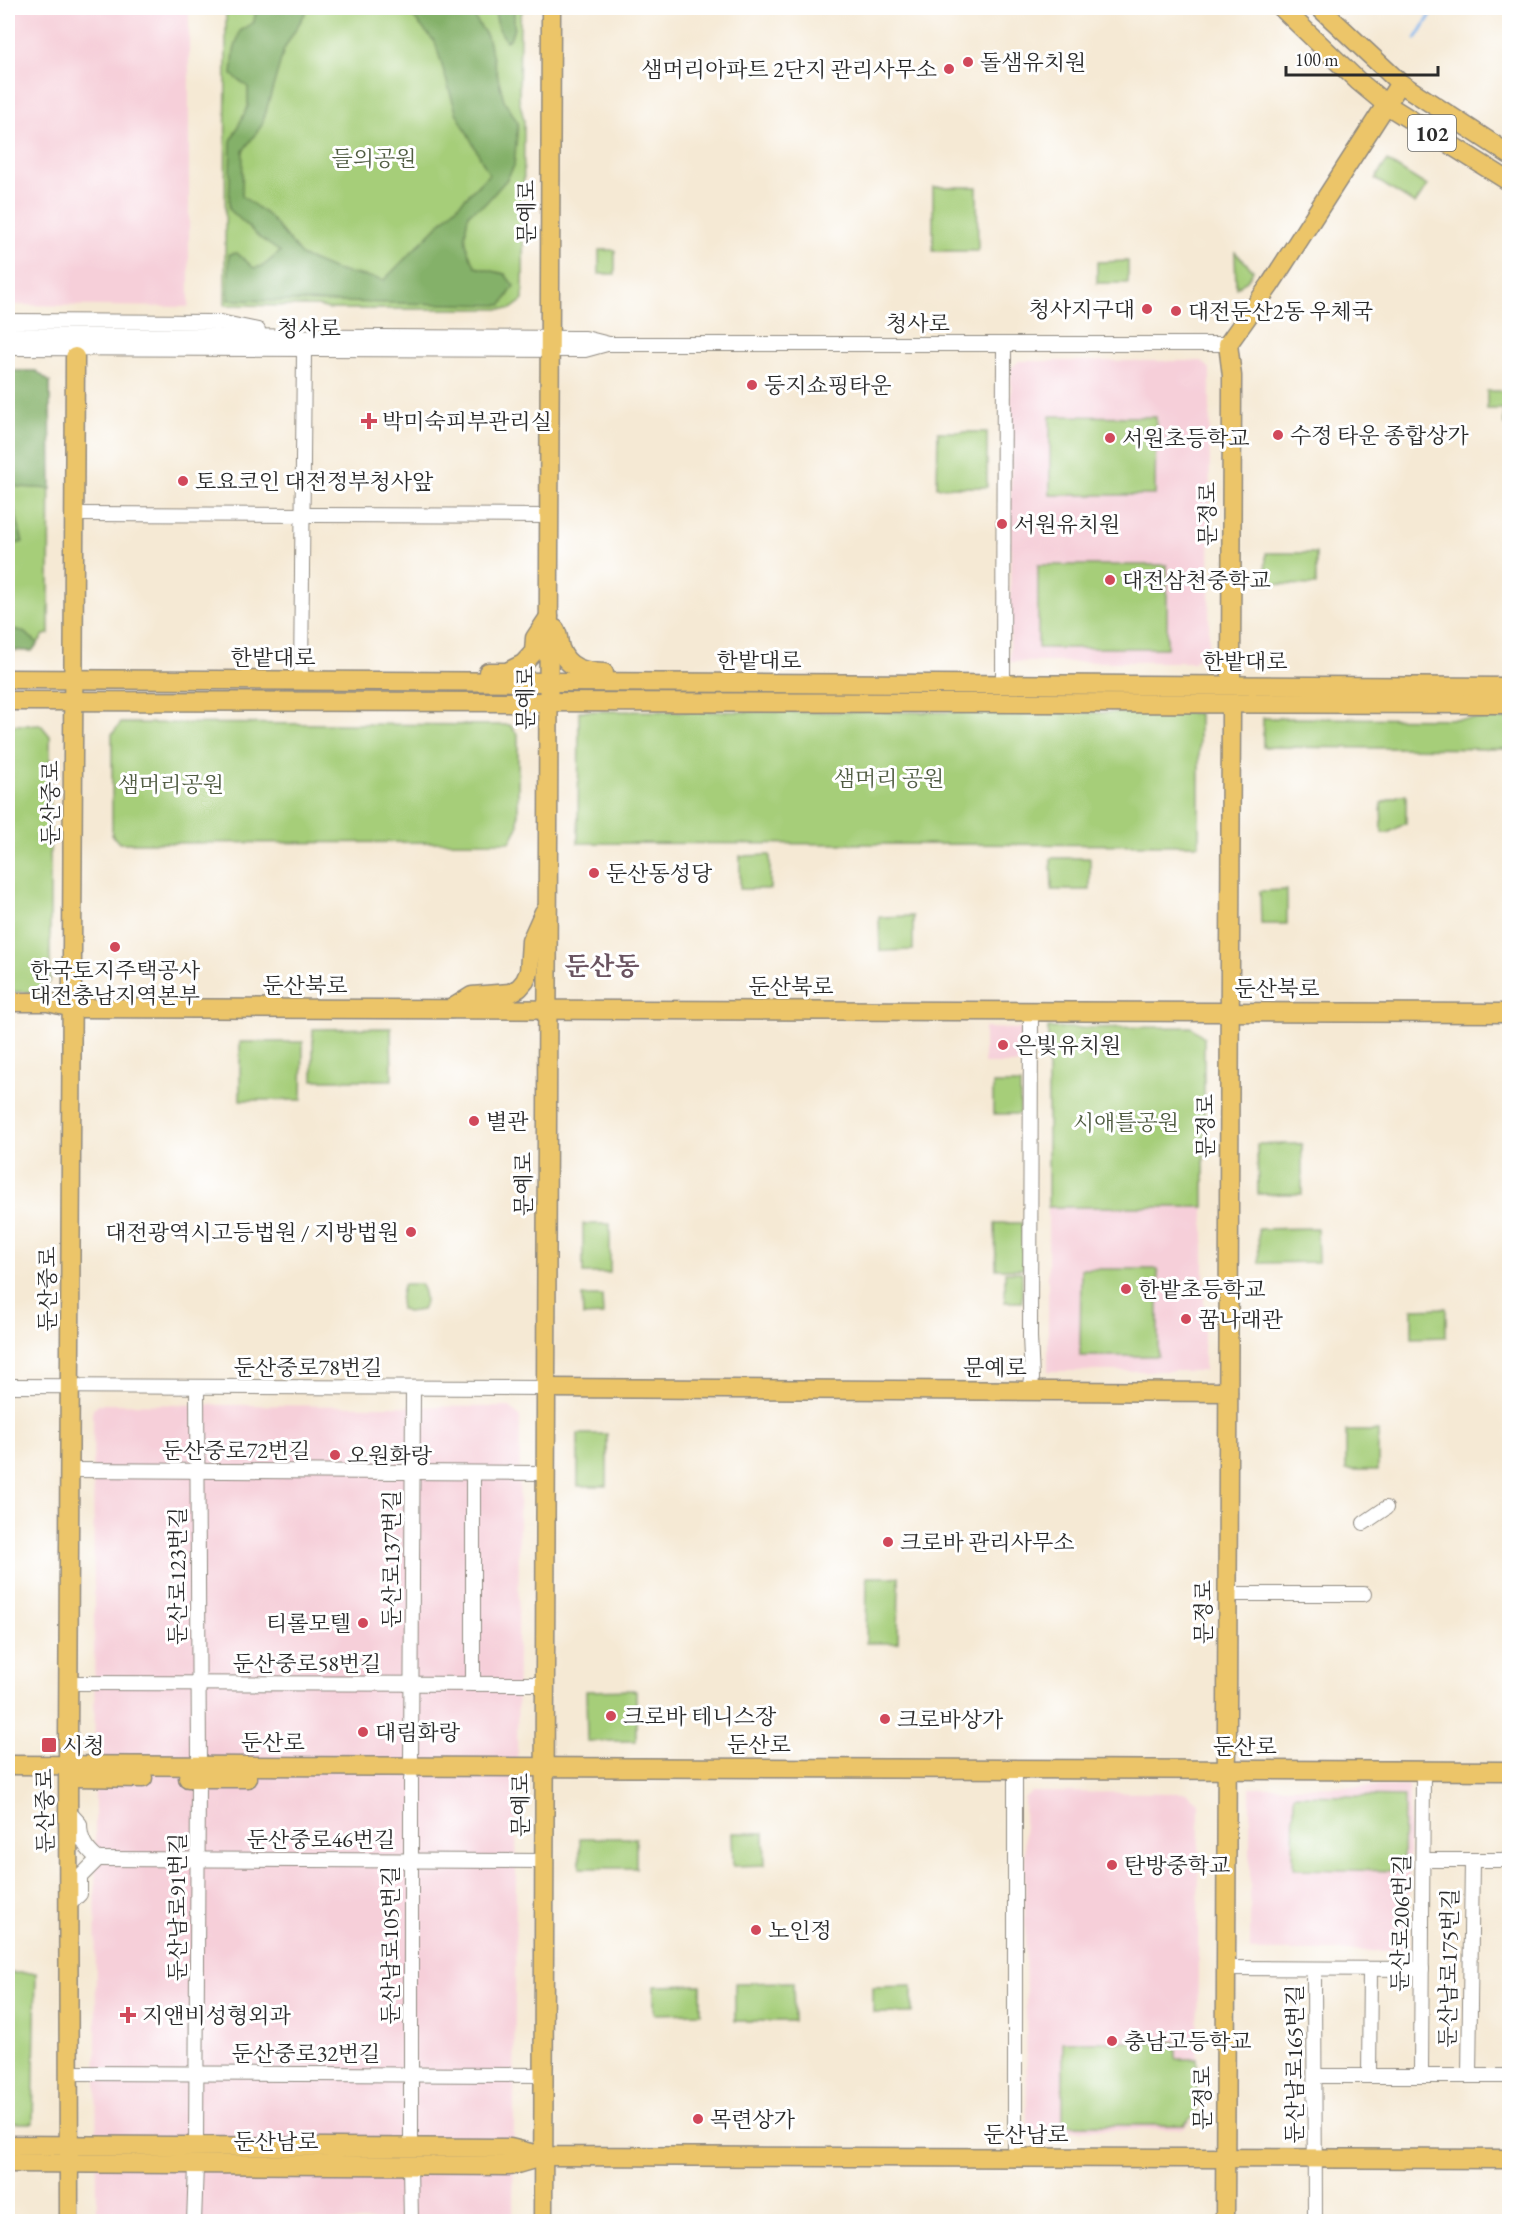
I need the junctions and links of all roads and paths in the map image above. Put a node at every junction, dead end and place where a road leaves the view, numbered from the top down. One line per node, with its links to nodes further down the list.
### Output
1 (551, 8): 11 (main road, 문예로)
2 (1282, 8): 5 (main road, 102)
3 (1320, 8): 4 (main road, 102)
4 (1400, 83): 5 (main road); 6 (main road, 102)
5 (1387, 105): 7 (main road, 102); 13 (main road)
6 (1509, 155)
7 (1509, 182)
8 (8, 321): 10 (street)
9 (8, 335): 10 (street, 청사로)
10 (287, 342): 11 (street, 청사로); 14 (street, 청사로); 15 (street, 청사로); 17 (street)
11 (549, 344): 12 (street, 청사로); 15 (street, 청사로); 20 (main road, 문예로)
12 (1004, 344): 13 (street, 청사로); 28 (street)
13 (1228, 344): 29 (main road, 문정로)
14 (8, 348)
15 (304, 349): 19 (street)
16 (8, 357): 17 (street)
17 (75, 357): 18 (main road, 둔산중로)
18 (75, 514): 19 (street); 23 (main road, 둔산중로)
19 (302, 515): 20 (street); 24 (street)
20 (549, 516): 21 (main road, 문예로)
21 (549, 617): 25 (main road); 26 (main road, 문예로); 27 (main road)
22 (8, 679): 23 (main road, 한밭대로)
23 (74, 680): 24 (main road, 한밭대로); 32 (main road, 둔산중로)
24 (301, 681): 25 (main road, 한밭대로)
25 (476, 683): 26 (main road, 한밭대로)
26 (549, 683): 27 (main road, 한밭대로); 33 (main road, 문예로)
27 (618, 683): 28 (main road, 한밭대로)
28 (1003, 684): 29 (main road, 한밭대로)
29 (1231, 685): 30 (main road, 한밭대로); 34 (street, 문정로)
30 (1509, 687)
31 (8, 701): 32 (main road, 한밭대로)
32 (74, 701): 33 (main road, 한밭대로); 38 (main road, 둔산중로)
33 (549, 702): 34 (main road, 한밭대로); 36 (main road, 문예로)
34 (1231, 704): 35 (main road, 한밭대로); 42 (main road, 문정로)
35 (1509, 704)
36 (547, 905): 39 (main road); 40 (main road, 문예로)
37 (8, 1002): 38 (main road, 둔산북로)
38 (73, 1008): 39 (main road, 둔산북로); 44 (main road, 둔산북로); 46 (main road, 둔산중로)
39 (451, 1009): 40 (main road, 둔산북로)
40 (548, 1010): 41 (main road, 둔산북로); 49 (main road, 문예로)
41 (1031, 1011): 42 (main road, 둔산북로); 50 (street)
42 (1229, 1012): 43 (main road, 둔산북로); 51 (main road, 문정로)
43 (1509, 1013)
44 (8, 1014)
45 (8, 1386): 46 (street, 둔산중로78번길)
46 (70, 1386): 47 (street, 둔산중로78번길); 52 (main road, 둔산중로)
47 (197, 1387): 48 (street, 둔산중로78번길); 53 (street, 둔산로123번길)
48 (413, 1388): 49 (street, 둔산중로78번길); 54 (street, 둔산로137번길)
49 (546, 1389): 50 (main road, 문예로); 56 (main road, 문예로)
50 (1030, 1391): 51 (main road, 문예로)
51 (1228, 1392): 59 (main road, 문정로)
52 (70, 1470): 53 (street, 둔산중로72번길); 61 (main road, 둔산중로)
53 (198, 1471): 54 (street, 둔산중로72번길); 62 (street, 둔산로123번길)
54 (412, 1472): 55 (street, 둔산중로72번길); 63 (street, 둔산로137번길)
55 (473, 1473): 56 (street, 둔산중로72번길); 64 (street)
56 (545, 1473): 65 (main road, 문예로)
57 (1386, 1508): 58 (street)
58 (1364, 1522)
59 (1227, 1594): 60 (street); 73 (main road, 문정로)
60 (1364, 1594)
61 (69, 1683): 62 (street, 둔산중로58번길); 67 (main road, 둔산중로)
62 (198, 1683): 63 (street, 둔산중로58번길); 69 (street, 둔산로123번길)
63 (412, 1684): 64 (street, 둔산중로58번길); 70 (street, 둔산로137번길)
64 (473, 1684): 65 (street, 둔산중로58번길)
65 (545, 1684): 71 (main road, 문예로)
66 (8, 1765): 67 (main road, 둔산로)
67 (68, 1771): 69 (main road, 둔산로); 75 (main road, 둔산로); 77 (main road, 둔산중로)
68 (1509, 1771): 74 (main road, 둔산로)
69 (199, 1772): 70 (main road, 둔산로); 79 (street, 둔산남로91번길)
70 (411, 1772): 71 (main road, 둔산로); 80 (street, 둔산남로105번길)
71 (544, 1773): 72 (main road, 둔산로); 84 (main road, 문예로)
72 (1015, 1775): 73 (main road, 둔산로); 104 (street)
73 (1227, 1776): 74 (main road, 둔산로); 86 (main road, 문정로)
74 (1423, 1776): 76 (main road, 둔산로); 81 (street, 둔산로206번길)
75 (8, 1777)
76 (1509, 1782)
77 (69, 1812): 78 (street); 85 (main road, 둔산중로)
78 (98, 1858): 79 (street, 둔산중로46번길); 85 (street)
79 (198, 1859): 80 (street, 둔산중로46번길); 91 (street, 둔산남로91번길)
80 (411, 1860): 84 (street, 둔산중로46번길); 92 (street, 둔산남로105번길)
81 (1423, 1860): 82 (street); 89 (street, 둔산로206번길)
82 (1472, 1860): 83 (street); 97 (street, 둔산남로175번길)
83 (1509, 1860)
84 (544, 1861): 93 (main road, 문예로)
85 (69, 1905): 90 (main road, 둔산중로)
86 (1226, 1968): 87 (street); 105 (main road, 문정로)
87 (1314, 1969): 88 (street); 94 (street, 둔산남로165번길)
88 (1370, 1969): 89 (street); 95 (street)
89 (1422, 1969): 96 (street, 둔산로206번길)
90 (69, 2073): 91 (street, 둔산중로32번길); 102 (main road, 둔산중로)
91 (197, 2073): 92 (street, 둔산중로32번길); 100 (street, 둔산남로91번길)
92 (411, 2075): 93 (street, 둔산중로32번길); 101 (street, 둔산남로105번길)
93 (543, 2075): 103 (main road, 문예로)
94 (1315, 2076): 95 (street); 106 (street, 둔산남로165번길)
95 (1369, 2076): 96 (street)
96 (1421, 2076): 97 (street)
97 (1469, 2076): 98 (street)
98 (1509, 2076)
99 (8, 2145): 102 (main road, 둔산남로)
100 (196, 2145): 101 (main road, 둔산남로); 102 (main road, 둔산남로)
101 (411, 2147): 103 (main road, 둔산남로)
102 (69, 2154): 108 (main road, 둔산남로); 109 (main road, 둔산남로); 111 (main road, 둔산중로)
103 (543, 2156): 104 (main road, 둔산남로); 110 (main road, 둔산남로); 114 (main road, 문예로)
104 (1015, 2158): 105 (main road, 둔산남로)
105 (1225, 2158): 106 (main road, 둔산남로); 115 (main road, 문정로)
106 (1315, 2158): 107 (main road, 둔산남로); 116 (street, 둔산남로165번길)
107 (1509, 2159)
108 (8, 2163)
109 (196, 2165): 110 (main road, 둔산남로); 112 (street)
110 (411, 2166): 113 (street)
111 (69, 2222)
112 (194, 2222)
113 (411, 2222)
114 (543, 2222)
115 (1225, 2222)
116 (1315, 2222)

